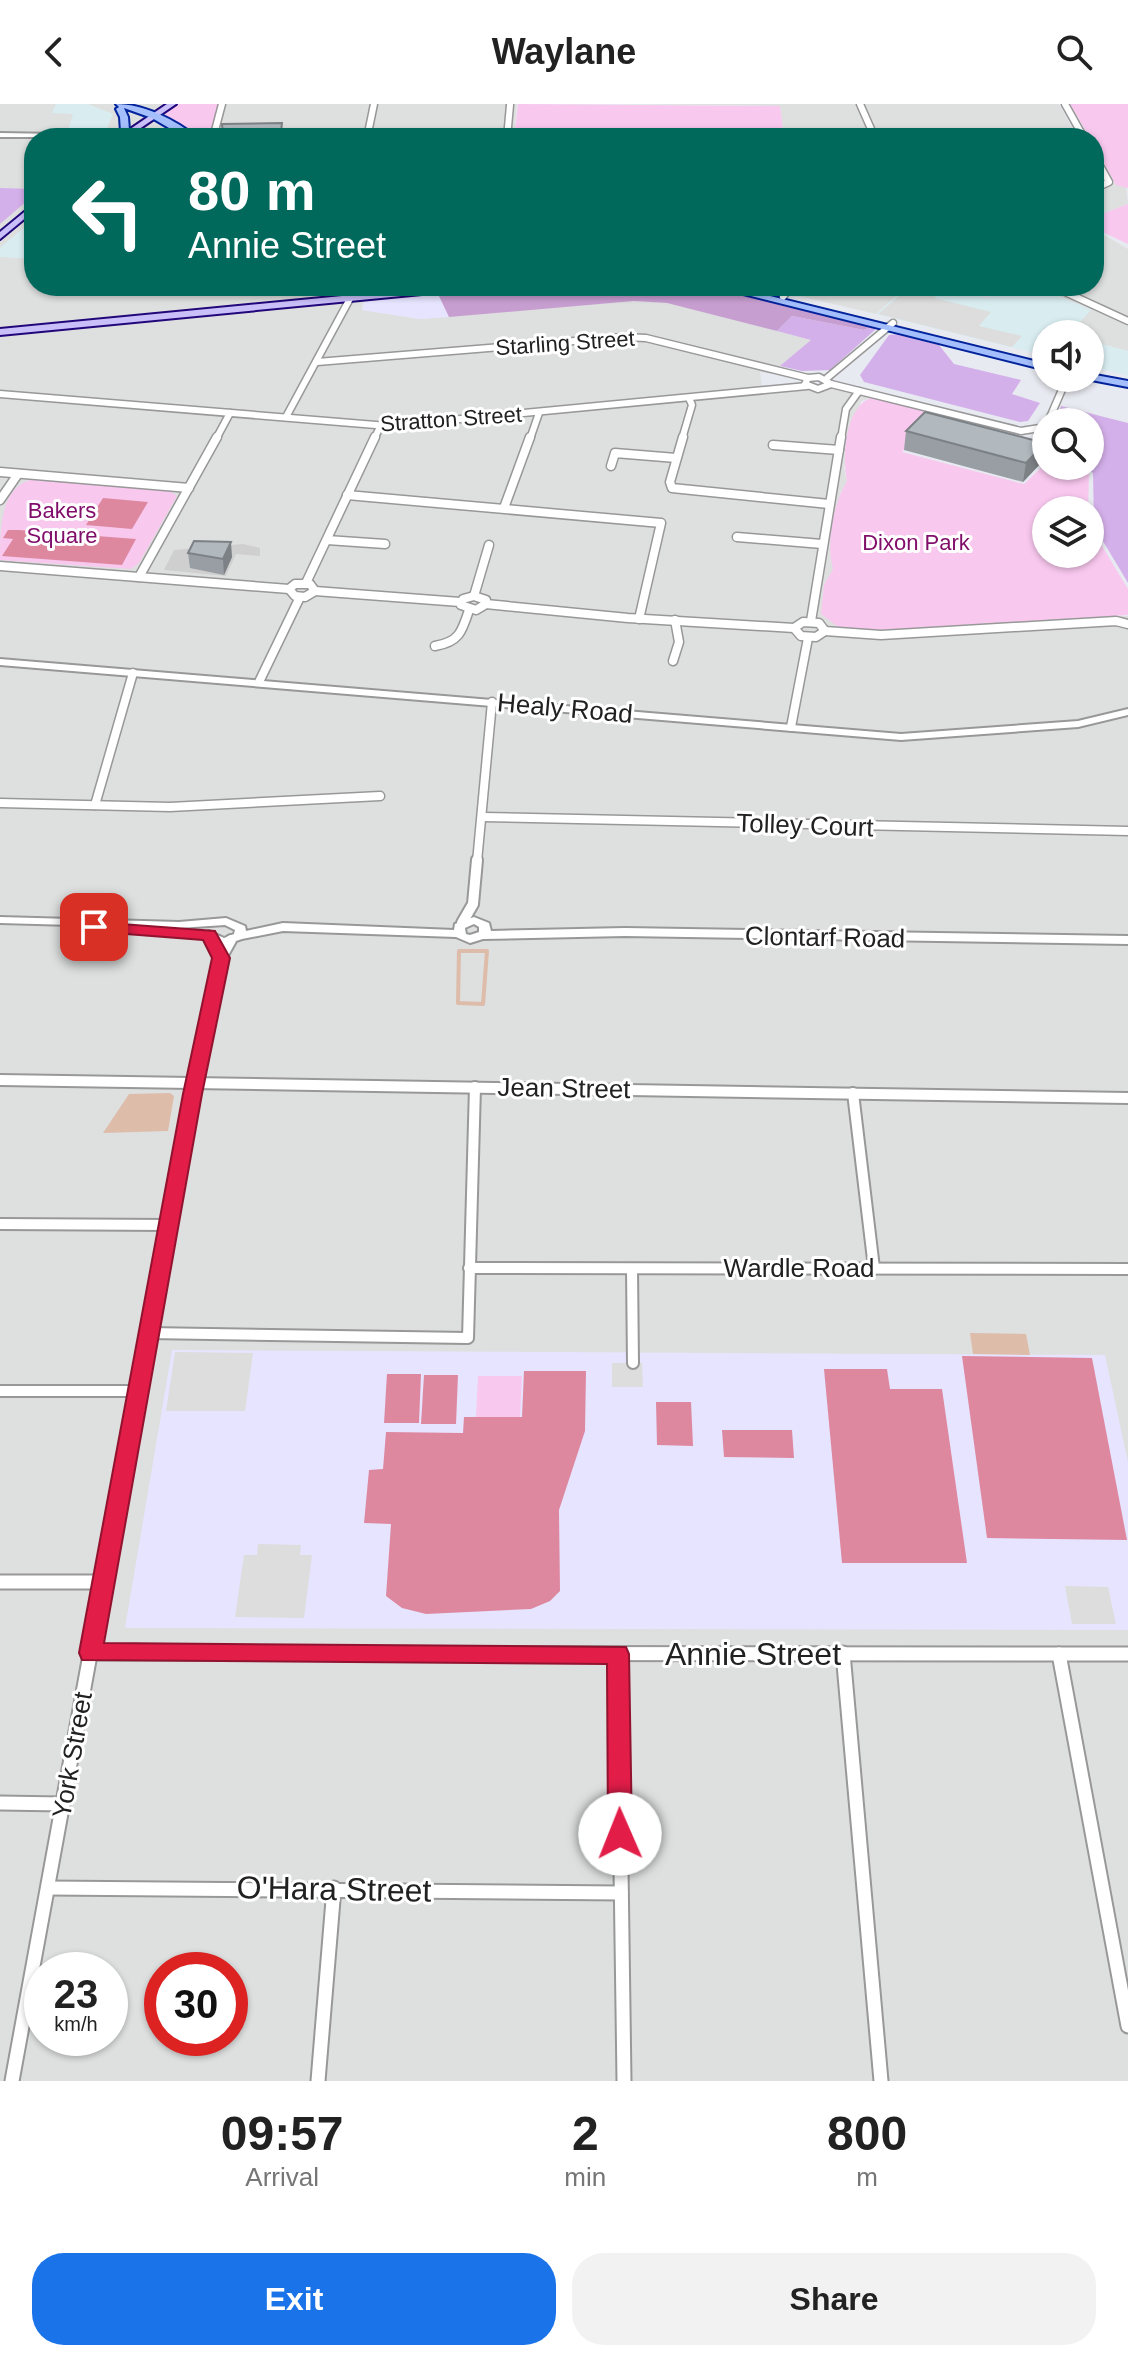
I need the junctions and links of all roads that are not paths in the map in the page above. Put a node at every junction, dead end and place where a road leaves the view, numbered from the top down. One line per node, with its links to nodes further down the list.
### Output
1 (108, 104): 9 (main road)
2 (161, 104): 10 (main road)
3 (172, 104): 10 (main road)
4 (222, 104): 14 (street)
5 (374, 104): 15 (street)
6 (510, 104): 16 (street)
7 (860, 104): 17 (street)
8 (1065, 104): 18 (street)
9 (120, 106): 10 (main road); 11 (main road)
10 (149, 116): 12 (main road); 13 (main road)
11 (121, 128)
12 (130, 128)
13 (174, 128)
14 (216, 128)
15 (369, 128)
16 (508, 128)
17 (871, 128)
18 (1078, 128)
19 (0, 135): 20 (street)
20 (24, 135)
21 (24, 216): 22 (main road)
22 (0, 236)
23 (351, 296): 30 (main road); 32 (street)
24 (760, 296): 29 (main road)
25 (779, 296): 27 (main road)
26 (1074, 296): 28 (street)
27 (783, 297): 29 (main road)
28 (1128, 321)
29 (891, 326): 31 (main road); 33 (street)
30 (0, 330)
31 (1032, 361)
32 (317, 362): 34 (street, Starling Street); 40 (street)
33 (829, 381): 34 (street); 34 (street); 35 (street)
34 (808, 382): 37 (street, Stratton Street)
35 (859, 391): 42 (street); 44 (street)
36 (0, 394): 38 (street, Stratton Street)
37 (689, 398): 39 (street, Stratton Street); 45 (street)
38 (230, 413): 40 (street, Stratton Street); 49 (street)
39 (539, 413): 41 (street, Stratton Street); 53 (street)
40 (286, 417): 41 (street, Stratton Street)
41 (381, 425): 50 (street)
42 (1032, 428)
43 (773, 445): 44 (street)
44 (839, 450): 52 (street)
45 (676, 458): 46 (street); 52 (street)
46 (611, 466)
47 (0, 472): 48 (street)
48 (18, 474): 49 (street); 51 (street)
49 (189, 488): 60 (street)
50 (347, 495): 53 (street); 55 (street)
51 (0, 500)
52 (829, 504): 57 (street)
53 (504, 508): 69 (street)
54 (737, 537): 57 (street)
55 (327, 540): 56 (street); 61 (street)
56 (385, 544)
57 (822, 544): 71 (street)
58 (489, 545): 64 (street)
59 (0, 566): 60 (street)
60 (139, 577): 62 (street)
61 (306, 583): 62 (street); 63 (street)
62 (289, 589): 65 (street)
63 (315, 591): 65 (street); 66 (street)
64 (474, 596): 66 (street); 67 (street)
65 (300, 597): 80 (street)
66 (460, 602): 68 (street)
67 (486, 604): 68 (street); 69 (street)
68 (469, 610): 76 (street)
69 (639, 619): 70 (street)
70 (675, 620): 73 (street); 77 (street)
71 (811, 621): 73 (street); 74 (street)
72 (1128, 624): 74 (street)
73 (794, 628): 75 (street)
74 (825, 631): 75 (street)
75 (808, 638): 83 (street)
76 (435, 646)
77 (673, 661)
78 (0, 662): 79 (street, Healy Road)
79 (133, 673): 80 (street, Healy Road); 86 (street)
80 (259, 682): 81 (street, Healy Road)
81 (492, 702): 83 (street, Healy Road); 87 (street)
82 (1128, 712): 83 (street, Healy Road)
83 (791, 727)
84 (380, 796): 86 (street)
85 (0, 803): 86 (street)
86 (95, 805)
87 (483, 817): 88 (street, Tolley Court); 89 (street)
88 (1128, 831)
89 (473, 904): 92 (street); 93 (street)
90 (0, 920): 94 (street)
91 (0, 926): 94 (street)
92 (461, 927): 93 (street); 93 (street); 95 (street)
93 (484, 928): 96 (street, Clontarf Road)
94 (212, 933): 95 (street); 95 (street); 97 (street)
95 (237, 934): 97 (street, York Street)
96 (1128, 940)
97 (221, 958): 99 (street, York Street)
98 (0, 1080): 99 (street, Jean Street)
99 (195, 1081): 100 (street, Jean Street); 104 (street, York Street)
100 (475, 1087): 101 (street, Jean Street); 105 (street)
101 (853, 1093): 102 (street, Jean Street); 106 (street)
102 (1128, 1098)
103 (0, 1224): 104 (street)
104 (169, 1225): 109 (street, York Street)
105 (469, 1268): 107 (street, Wardle Road); 109 (street)
106 (874, 1268): 107 (street, Wardle Road); 108 (street, Wardle Road)
107 (632, 1269): 110 (street)
108 (1128, 1269)
109 (148, 1333): 112 (street, York Street)
110 (633, 1363)
111 (0, 1391): 112 (street)
112 (138, 1391): 114 (street, York Street)
113 (0, 1582): 114 (street)
114 (103, 1582): 115 (street, York Street)
115 (90, 1653): 117 (street, Annie Street); 121 (street, York Street)
116 (843, 1653): 117 (street, Annie Street); 118 (street, Annie Street); 129 (street)
117 (618, 1654): 124 (street)
118 (1059, 1654): 119 (street, Annie Street); 125 (street)
119 (1128, 1654)
120 (0, 1803): 121 (street)
121 (63, 1804): 122 (street, York Street)
122 (48, 1888): 123 (street, O'Hara Street); 126 (street, York Street)
123 (334, 1888): 124 (street, O'Hara Street); 127 (street)
124 (621, 1893): 128 (street)
125 (1128, 2026)
126 (12, 2081)
127 (318, 2081)
128 (624, 2081)
129 (881, 2081)

